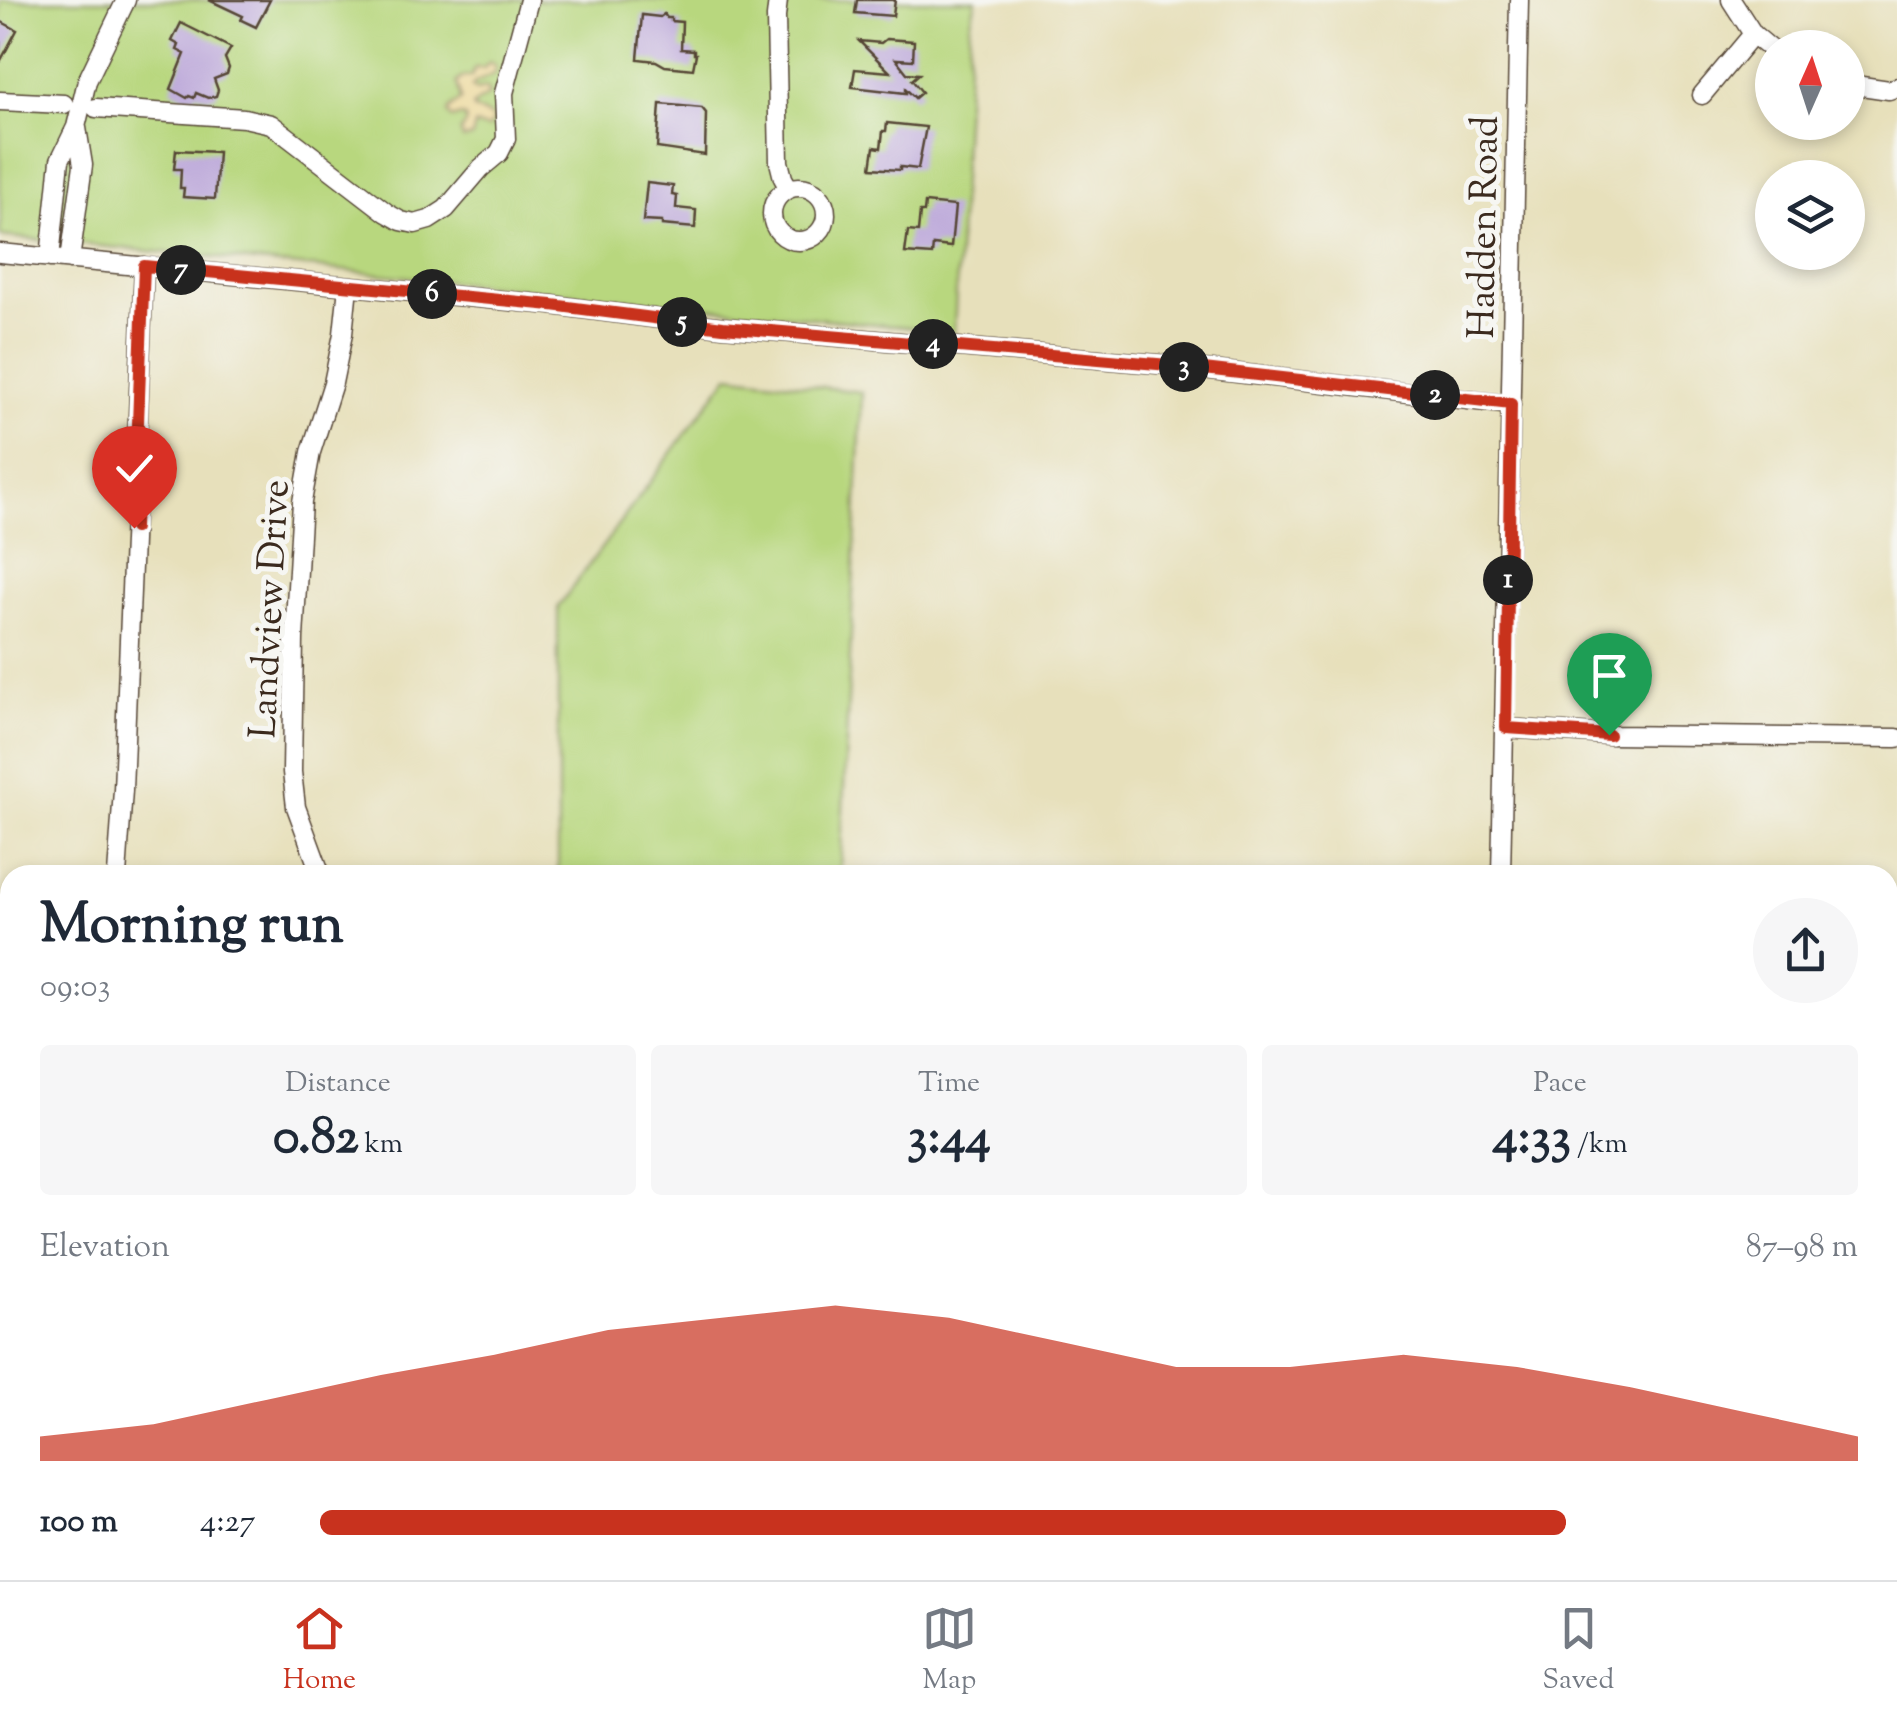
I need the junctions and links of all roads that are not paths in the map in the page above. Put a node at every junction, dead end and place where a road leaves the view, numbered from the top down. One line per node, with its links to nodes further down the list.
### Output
1 (126, 0): 13 (street)
2 (530, 0): 12 (street)
3 (778, 0): 14 (street)
4 (1519, 0): 20 (street, Hadden Road)
5 (1731, 0): 6 (street)
6 (1753, 34): 9 (street)
7 (1865, 86): 8 (street)
8 (1897, 87)
9 (1702, 95)
10 (0, 101): 11 (street)
11 (64, 104)
12 (96, 108)
13 (76, 127): 16 (street); 17 (street)
14 (788, 187)
15 (0, 254): 16 (street)
16 (50, 258): 17 (street)
17 (70, 260): 18 (street)
18 (144, 266): 19 (street); 23 (street)
19 (348, 287): 20 (street); 24 (street, Landview Drive)
20 (1511, 404): 21 (street, Hadden Road)
21 (1506, 728): 22 (street); 25 (street, Hadden Road)
22 (1897, 738)
23 (118, 865)
24 (317, 865)
25 (1501, 865)

